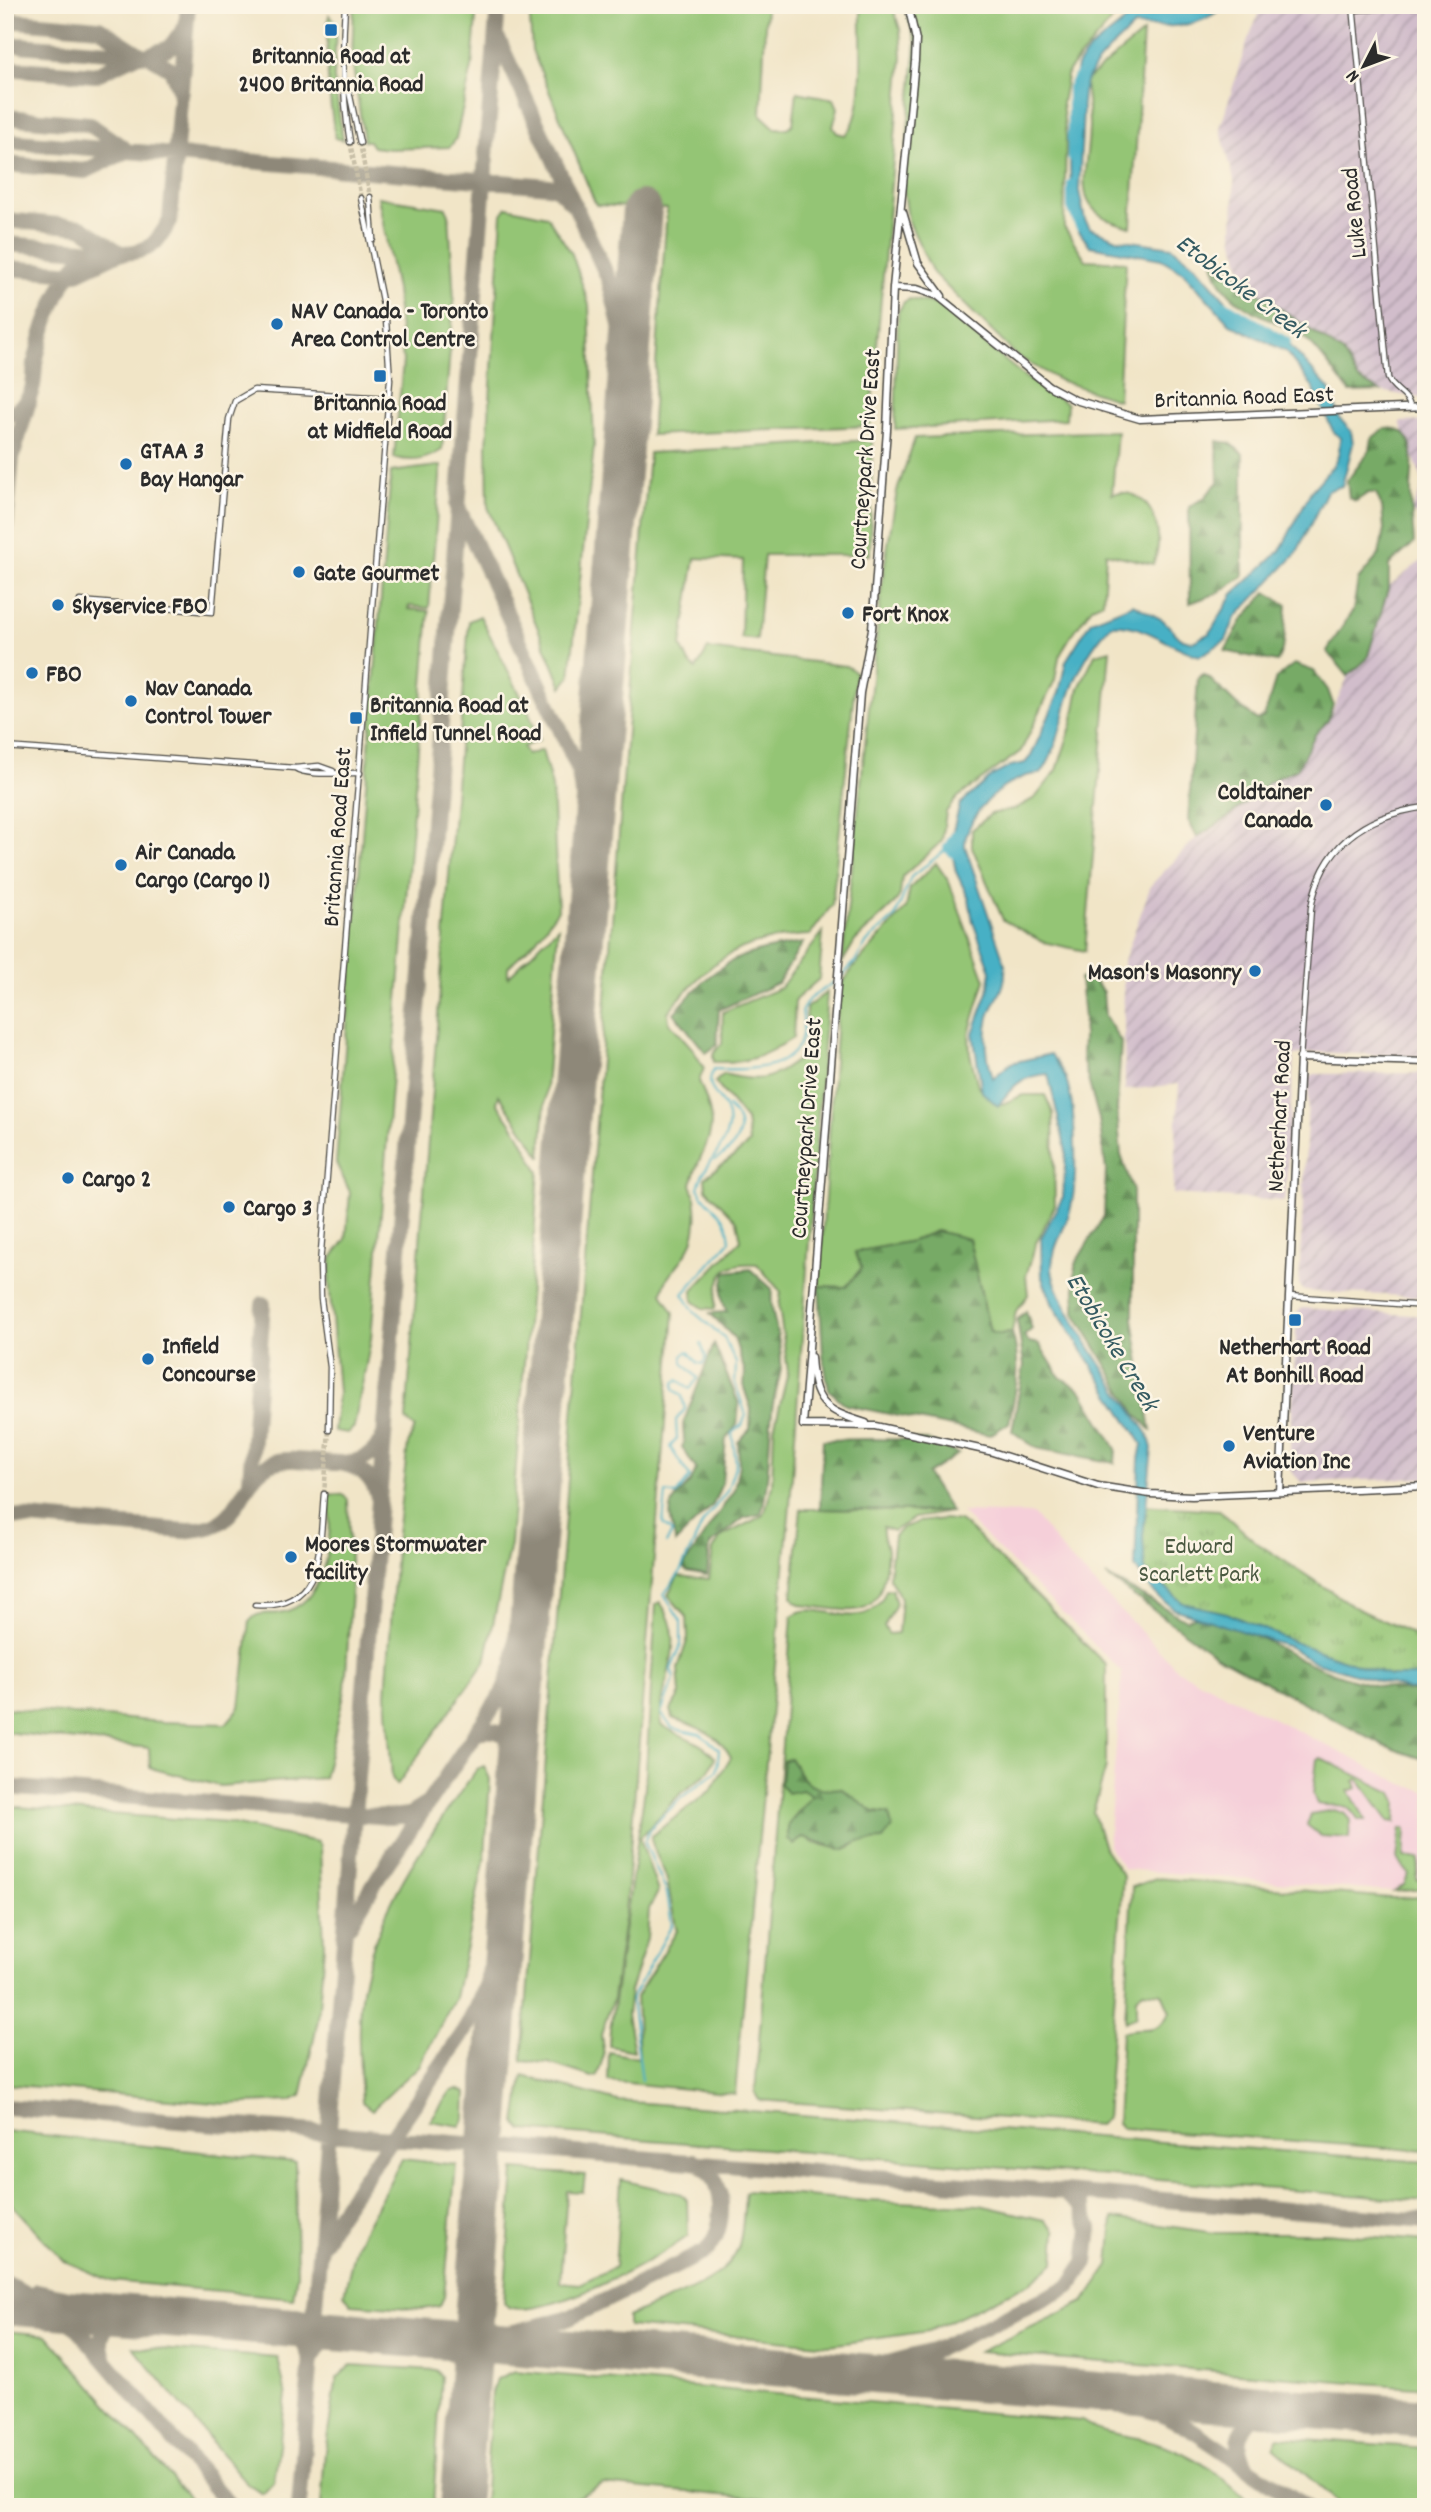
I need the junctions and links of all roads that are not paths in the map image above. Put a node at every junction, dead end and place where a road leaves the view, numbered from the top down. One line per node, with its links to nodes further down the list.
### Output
1 (345, 5): 5 (street)
2 (908, 5): 10 (street)
3 (1426, 6): 4 (street)
4 (1353, 8): 16 (street, Luke Road)
5 (345, 75): 6 (street); 7 (street)
6 (350, 142)
7 (360, 143)
8 (370, 197): 11 (street, Britannia Road East)
9 (360, 198): 11 (street, Britannia Road East)
10 (901, 204): 12 (street, Courtneypark Drive East); 13 (street)
11 (373, 247): 14 (street, Britannia Road East)
12 (893, 288): 13 (street, Britannia Road East); 25 (street, Courtneypark Drive East)
13 (945, 300): 16 (street, Britannia Road East)
14 (389, 398): 17 (street); 19 (street, Britannia Road East)
15 (1426, 407): 16 (street, Britannia Road East)
16 (1410, 408)
17 (80, 601)
18 (5, 747): 19 (street)
19 (360, 773): 27 (street, Britannia Road East)
20 (1426, 807): 21 (street, Netherhart Road)
21 (1300, 1058): 22 (street); 23 (street, Netherhart Road)
22 (1426, 1062)
23 (1289, 1296): 24 (street); 29 (street, Netherhart Road)
24 (1426, 1306)
25 (809, 1340): 26 (street); 26 (street, Courtneypark Drive East)
26 (875, 1426): 29 (street, Courtneypark Drive East)
27 (328, 1430)
28 (1426, 1486): 29 (street, Courtneypark Drive East)
29 (1280, 1492)
30 (324, 1494): 31 (street)
31 (255, 1605)

